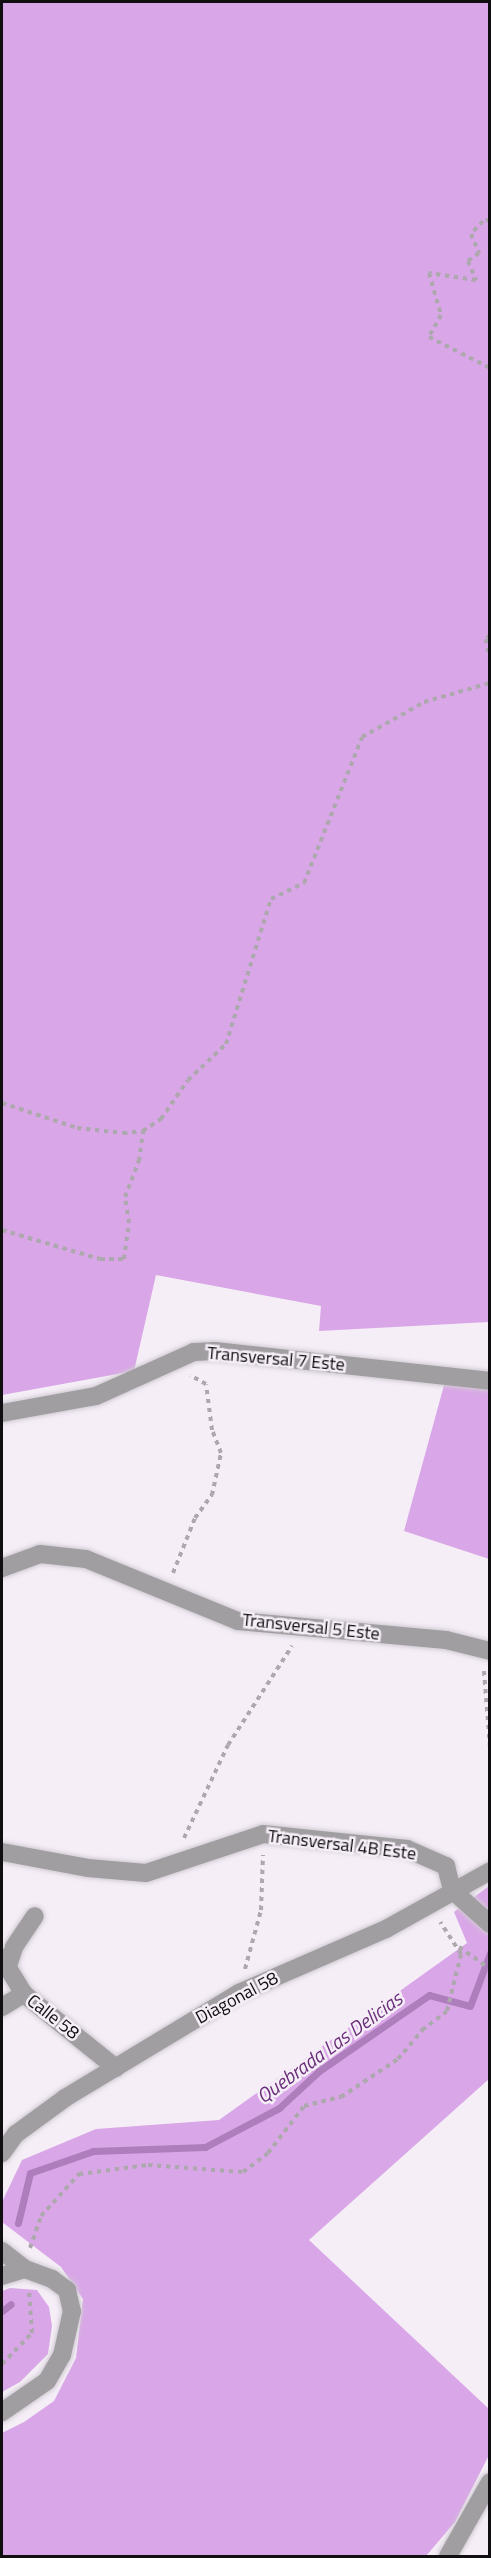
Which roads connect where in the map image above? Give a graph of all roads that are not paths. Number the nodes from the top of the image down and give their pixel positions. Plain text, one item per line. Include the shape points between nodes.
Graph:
1 (489, 1381) edge
2 (2, 1413) edge
3 (2, 1568) edge
4 (486, 1650) edge
5 (2, 1852) edge
6 (489, 1870) edge
7 (452, 1890) junction
8 (35, 1916) dead end
9 (489, 1924) edge
10 (5, 1962) edge
11 (24, 1994) junction
12 (2, 2007) edge
13 (116, 2068) junction
14 (2, 2153) edge
15 (2, 2251) edge
16 (25, 2270) junction
17 (2, 2276) edge
18 (2, 2412) edge
19 (489, 2482) edge
20 (448, 2556) edge

1 - 2 street, Transversal 7 Este via 215,1351 194,1352 96,1396
3 - 4 street, Transversal 5 Este via 40,1554 86,1558 238,1621 446,1640
5 - 7 street, Transversal 4B Este via 88,1869 146,1873 263,1834 407,1849 446,1866
6 - 7 street, Diagonal 58
7 - 9 street
7 - 13 street, Diagonal 58 via 386,1929 239,1993
8 - 10 street
10 - 11 street, Calle 58
11 - 12 street
11 - 13 street, Calle 58
13 - 14 street, Diagonal 58 via 65,2098 16,2134
15 - 16 street
16 - 17 street
16 - 18 street via 67,2289 72,2311 62,2355 47,2381
19 - 20 street

